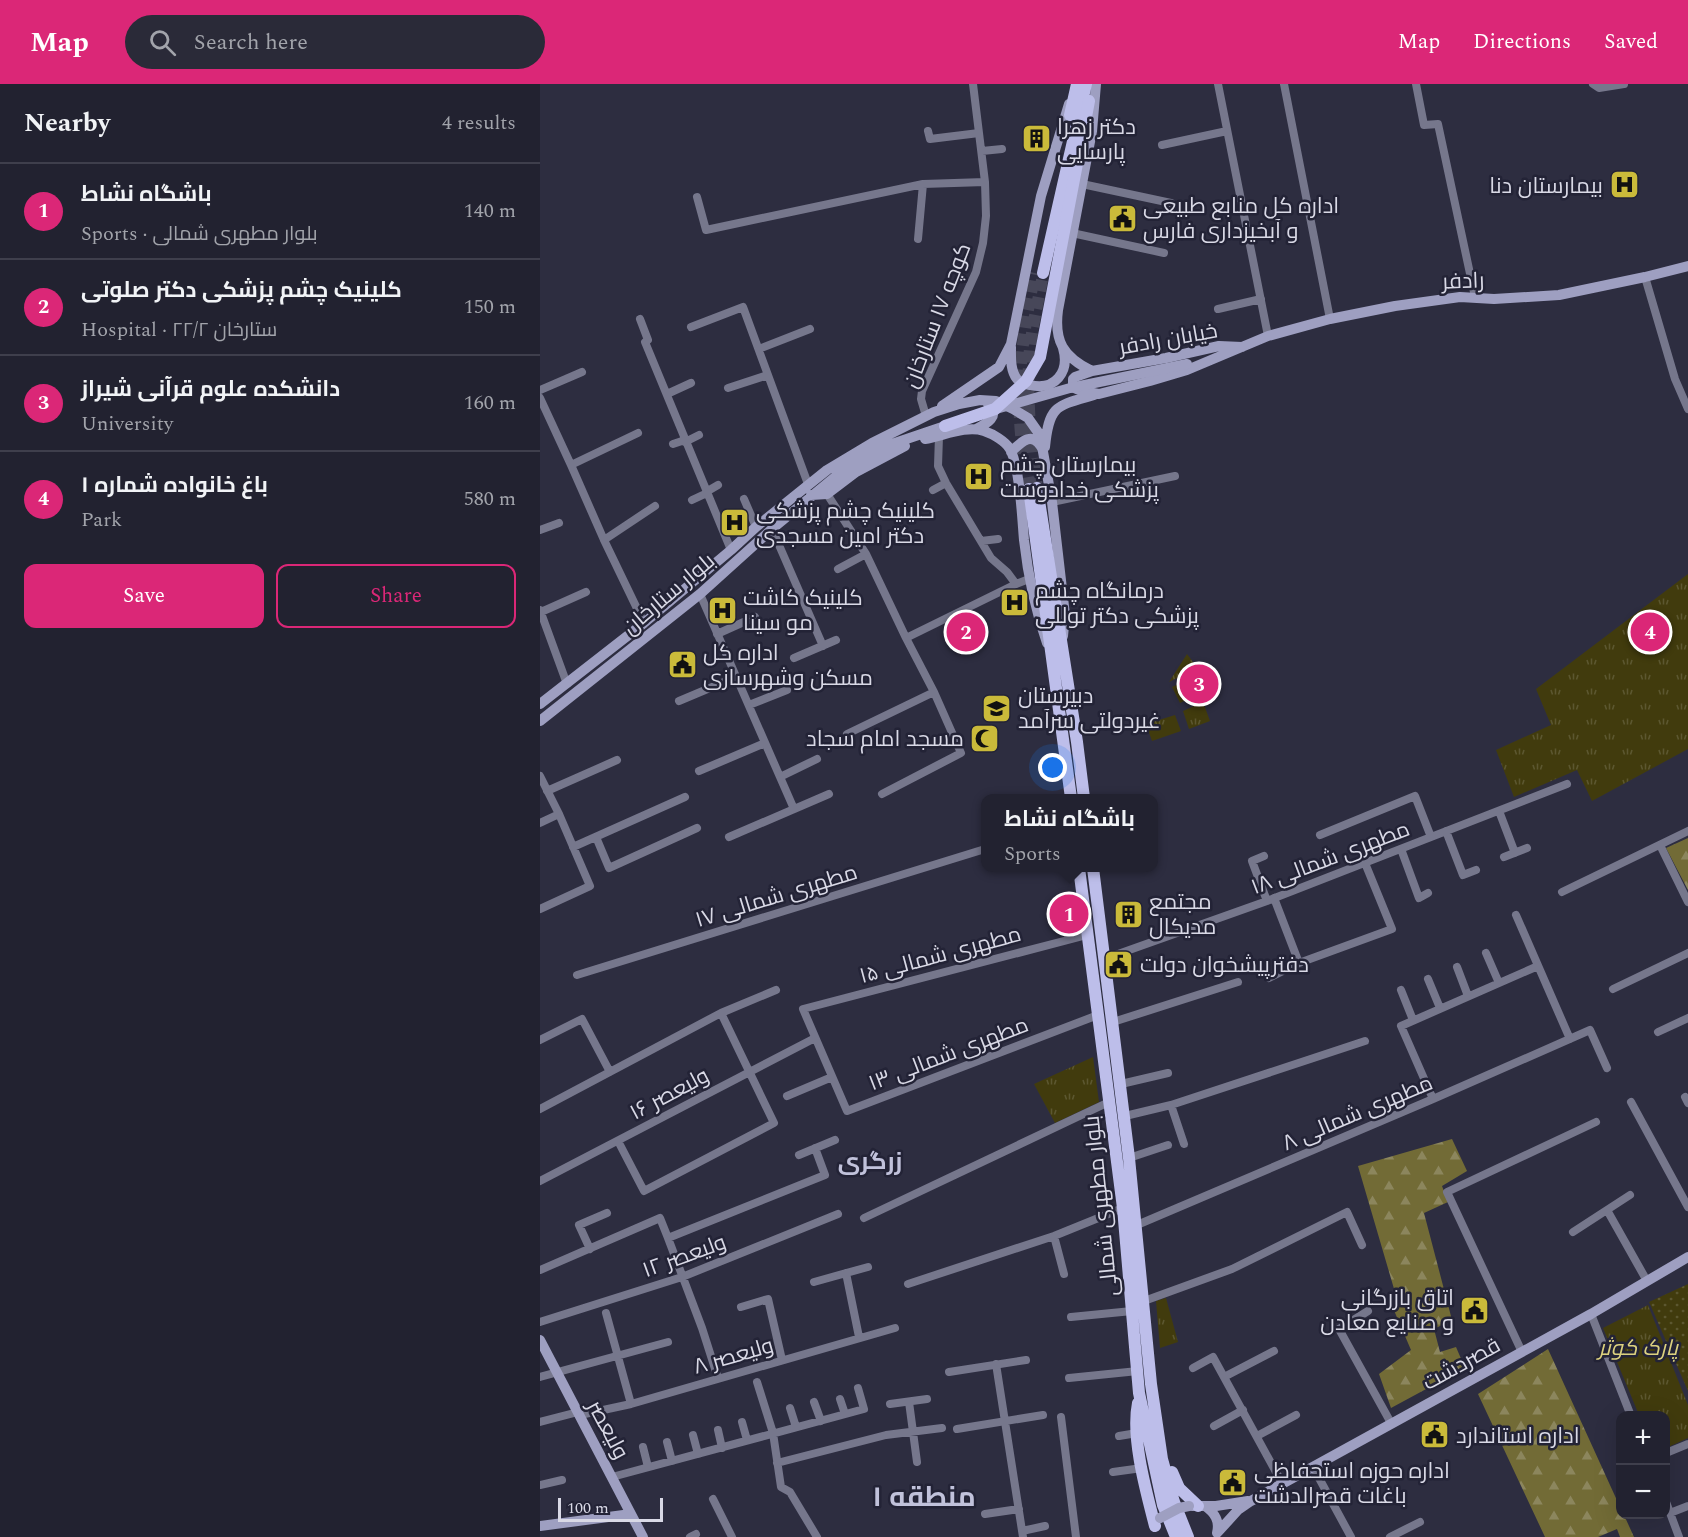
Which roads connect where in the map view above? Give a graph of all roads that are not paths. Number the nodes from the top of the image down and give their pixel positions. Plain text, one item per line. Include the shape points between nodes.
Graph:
1 (973, 84) edge
2 (1076, 84) edge
3 (1086, 84) edge
4 (1091, 84) edge
5 (1096, 84) edge
6 (1218, 84) edge
7 (1284, 84) edge
8 (1416, 84) edge
9 (1593, 84) edge
10 (1624, 84) edge
11 (928, 131) dead end
12 (1227, 131) junction
13 (979, 133) junction
14 (1162, 145) dead end
15 (1002, 149) dead end
16 (982, 151) junction
17 (984, 182) junction
18 (923, 184) junction
19 (1082, 184) junction
20 (697, 197) dead end
21 (1171, 203) dead end
22 (1072, 232) junction
23 (918, 239) dead end
24 (1164, 253) dead end
25 (1688, 266) edge
26 (1645, 277) junction
27 (1475, 297) junction
28 (1260, 299) junction
29 (1218, 309) dead end
30 (1330, 319) junction
31 (640, 320) dead end
32 (691, 327) dead end
33 (810, 330) dead end
34 (1268, 336) junction
35 (1058, 338) junction
36 (1011, 344) junction
37 (1242, 347) junction
38 (759, 349) junction
39 (1092, 371) junction
40 (582, 372) dead end
41 (768, 375) junction
42 (691, 383) dead end
43 (1039, 387) junction
44 (728, 388) dead end
45 (540, 390) edge
46 (666, 394) junction
47 (1099, 394) junction
48 (540, 398) edge
49 (976, 402) junction
50 (995, 409) junction
51 (1688, 409) edge
52 (930, 414) junction
53 (976, 429) junction
54 (942, 431) junction
55 (638, 433) dead end
56 (699, 435) dead end
57 (685, 441) junction
58 (673, 444) dead end
59 (1011, 452) junction
60 (1044, 453) junction
61 (571, 465) junction
62 (1175, 476) dead end
63 (946, 483) junction
64 (718, 485) dead end
65 (1033, 488) tunnel mouth
66 (809, 490) junction
67 (933, 490) dead end
68 (706, 492) junction
69 (827, 494) junction
70 (692, 500) dead end
71 (744, 500) dead end
72 (1052, 502) junction
73 (655, 506) dead end
74 (559, 523) dead end
75 (756, 527) junction
76 (772, 529) junction
77 (540, 530) edge
78 (998, 539) dead end
79 (604, 540) junction
80 (981, 541) junction
81 (731, 550) junction
82 (866, 554) junction
83 (838, 569) dead end
84 (1029, 579) junction
85 (1016, 584) junction
86 (586, 592) dead end
87 (700, 594) junction
88 (540, 611) edge
89 (755, 617) dead end
90 (644, 623) junction
91 (717, 634) junction
92 (906, 638) junction
93 (836, 640) dead end
94 (823, 646) junction
95 (1056, 652) junction
96 (794, 658) dead end
97 (736, 677) junction
98 (567, 684) junction
99 (788, 690) dead end
100 (934, 692) junction
101 (680, 701) dead end
102 (540, 704) edge
103 (749, 705) junction
104 (540, 721) edge
105 (847, 734) dead end
106 (765, 743) junction
107 (817, 759) dead end
108 (617, 760) dead end
109 (699, 771) dead end
110 (540, 776) edge
111 (780, 777) junction
112 (1567, 784) dead end
113 (547, 791) junction
114 (882, 794) dead end
115 (1071, 794) edge
116 (1084, 794) edge
117 (829, 795) dead end
118 (685, 797) dead end
119 (794, 809) junction
120 (1499, 811) junction
121 (559, 814) junction
122 (540, 823) edge
123 (697, 828) dead end
124 (1446, 831) junction
125 (1688, 831) edge
126 (1320, 835) dead end
127 (596, 837) junction
128 (729, 837) dead end
129 (1431, 837) junction
130 (1660, 845) junction
131 (573, 847) junction
132 (1401, 849) junction
133 (1527, 849) dead end
134 (981, 850) edge
135 (1515, 853) junction
136 (1264, 856) dead end
137 (1504, 857) dead end
138 (1365, 863) junction
139 (1476, 870) dead end
140 (1080, 872) edge
141 (1094, 872) edge
142 (1562, 892) dead end
143 (1428, 893) dead end
144 (1271, 899) junction
145 (1688, 902) edge
146 (540, 909) edge
147 (1516, 915) dead end
148 (1087, 935) junction
149 (1486, 953) dead end
150 (1688, 953) edge
151 (1104, 959) junction
152 (1299, 963) junction
153 (1538, 966) junction
154 (1457, 967) dead end
155 (577, 975) dead end
156 (1269, 978) dead end
157 (1428, 979) dead end
158 (1238, 982) dead end
159 (1499, 983) junction
160 (1613, 989) dead end
161 (776, 990) dead end
162 (1401, 990) dead end
163 (1468, 996) junction
164 (1440, 1008) junction
165 (721, 1013) junction
166 (1098, 1016) junction
167 (1688, 1018) edge
168 (1413, 1020) junction
169 (1113, 1022) junction
170 (1658, 1032) dead end
171 (815, 1038) junction
172 (1570, 1039) junction
173 (540, 1040) edge
174 (1365, 1041) dead end
175 (1608, 1068) dead end
176 (610, 1071) junction
177 (749, 1072) junction
178 (1168, 1073) dead end
179 (832, 1077) junction
180 (1121, 1084) junction
181 (787, 1096) dead end
182 (1433, 1099) junction
183 (1110, 1102) junction
184 (1631, 1102) dead end
185 (1171, 1105) junction
186 (540, 1109) edge
187 (1125, 1116) junction
188 (1596, 1122) dead end
189 (835, 1140) dead end
190 (618, 1141) junction
191 (1184, 1144) dead end
192 (1168, 1145) dead end
193 (815, 1148) junction
194 (799, 1155) dead end
195 (1129, 1158) junction
196 (540, 1181) edge
197 (1630, 1195) dead end
198 (1688, 1207) edge
199 (1123, 1208) junction
200 (1607, 1210) junction
201 (607, 1213) dead end
202 (838, 1214) dead end
203 (864, 1218) dead end
204 (1137, 1225) junction
205 (1573, 1232) dead end
206 (1054, 1236) junction
207 (668, 1238) junction
208 (1362, 1245) dead end
209 (590, 1249) junction
210 (1688, 1257) edge
211 (868, 1267) dead end
212 (540, 1270) edge
213 (846, 1273) junction
214 (1064, 1274) dead end
215 (682, 1277) junction
216 (1647, 1281) junction
217 (814, 1282) dead end
218 (909, 1284) dead end
219 (1144, 1301) junction
220 (741, 1307) dead end
221 (1132, 1311) junction
222 (1368, 1311) dead end
223 (606, 1313) dead end
224 (1591, 1314) junction
225 (1071, 1317) dead end
226 (540, 1322) edge
227 (895, 1328) dead end
228 (859, 1337) junction
229 (540, 1340) edge
230 (668, 1342) dead end
231 (1274, 1350) dead end
232 (1522, 1352) junction
233 (617, 1357) junction
234 (782, 1360) junction
235 (1026, 1360) dead end
236 (996, 1364) junction
237 (1193, 1368) dead end
238 (1138, 1371) junction
239 (557, 1372) junction
240 (949, 1372) dead end
241 (540, 1377) edge
242 (1224, 1377) junction
243 (718, 1378) junction
244 (1069, 1378) dead end
245 (757, 1382) dead end
246 (1150, 1384) junction
247 (858, 1388) dead end
248 (1139, 1393) junction
249 (840, 1399) dead end
250 (927, 1399) dead end
251 (814, 1402) dead end
252 (909, 1402) junction
253 (631, 1404) junction
254 (890, 1404) dead end
255 (790, 1408) dead end
256 (1243, 1410) junction
257 (1629, 1411) edge
258 (579, 1414) junction
259 (845, 1414) junction
260 (1043, 1415) dead end
261 (1296, 1415) dead end
262 (1061, 1417) dead end
263 (821, 1421) junction
264 (1005, 1421) junction
265 (540, 1422) edge
266 (742, 1422) dead end
267 (1391, 1424) junction
268 (1214, 1426) dead end
269 (796, 1427) junction
270 (942, 1428) dead end
271 (957, 1429) dead end
272 (718, 1430) dead end
273 (913, 1432) junction
274 (773, 1433) junction
275 (1137, 1433) junction
276 (693, 1435) dead end
277 (1119, 1436) dead end
278 (1257, 1436) junction
279 (747, 1440) junction
280 (667, 1442) dead end
281 (1688, 1444) edge
282 (643, 1447) dead end
283 (723, 1448) junction
284 (1670, 1451) edge
285 (698, 1454) junction
286 (672, 1461) junction
287 (917, 1462) dead end
288 (777, 1463) junction
289 (648, 1467) junction
290 (1313, 1467) junction
291 (1142, 1468) junction
292 (1113, 1472) dead end
293 (612, 1477) junction
294 (562, 1480) dead end
295 (1282, 1483) junction
296 (540, 1485) edge
297 (713, 1498) dead end
298 (1251, 1500) junction
299 (1197, 1506) junction
300 (1688, 1506) edge
301 (1019, 1509) junction
302 (1670, 1513) joint
303 (631, 1514) junction
304 (985, 1514) dead end
305 (1420, 1522) dead end
306 (540, 1526) edge
307 (1045, 1526) dead end
308 (1156, 1527) edge
309 (1023, 1534) edge
310 (1217, 1535) edge
311 (643, 1537) edge
312 (732, 1537) edge
313 (817, 1537) edge
314 (1076, 1537) edge
315 (1176, 1537) edge
316 (1188, 1537) edge
317 (1351, 1537) edge
318 (1390, 1537) edge
319 (1679, 1537) edge

1 - 13 street, کوچه ۱۷ ستارخان
2 - 3 main road via 1039,273
2 - 36 main road via 1041,196
4 - 50 main road, bridge via 1043,350 1026,381
5 - 19 main road
6 - 12 street
7 - 30 street
8 - 27 street via 1424,125 1438,124
9 - 10 street via 1599,88
11 - 13 street via 930,139
12 - 14 street
12 - 28 street
13 - 16 street, کوچه ۱۷ ستارخان
15 - 16 street
16 - 17 street, کوچه ۱۷ ستارخان
17 - 18 street
17 - 52 street, کوچه ۱۷ ستارخان via 985,225 976,272 922,391 921,399
18 - 20 street via 706,230
18 - 23 street
19 - 21 street
19 - 22 main road
22 - 24 street
22 - 35 main road via 1058,309
25 - 26 main road, رادفر
26 - 27 main road, رادفر via 1559,295
26 - 51 street via 1675,379
27 - 30 main road, رادفر via 1395,306
28 - 29 street
28 - 34 street
30 - 34 main road, رادفر
31 - 46 street
32 - 38 street via 743,307
33 - 38 street
34 - 37 main road, رادفر
35 - 39 main road via 1079,365
35 - 43 main road via 1064,352 1063,368 1051,384
36 - 43 main road via 1011,363 1018,379
36 - 52 main road via 999,367
37 - 39 main road, خیابان رادفر via 1219,346
37 - 47 main road, خیابان رادفر via 1187,370
37 - 50 main road, bridge via 1187,364 1070,388
38 - 41 street
39 - 47 main road, خیابان رادفر via 1073,379 1073,386 1081,392
40 - 45 street
41 - 44 street
41 - 66 street
42 - 46 street
43 - 47 main road
46 - 57 street
47 - 60 main road via 1066,403 1054,411
48 - 61 street
49 - 52 main road
49 - 53 main road via 990,405 993,416
49 - 60 main road via 996,401 1028,418 1040,435
50 - 54 main road, bridge
52 - 66 main road, بلوار ستارخان via 845,458
53 - 54 main road
53 - 59 main road via 998,438
54 - 63 street via 938,466
54 - 66 main road, بلوار ستارخان via 886,446
54 - 69 main road via 892,452
55 - 61 street
56 - 57 street
57 - 58 street
57 - 68 street
59 - 60 main road via 1031,439 1037,441
59 - 84 main road
60 - 72 main road
61 - 79 street
62 - 72 street
63 - 67 street
63 - 80 street
64 - 68 street
65 - 95 main road
66 - 69 main road
66 - 75 main road, بلوار ستارخان
66 - 76 main road, بلوار ستارخان
68 - 70 street
68 - 81 street
69 - 82 street
71 - 75 street
72 - 95 main road via 1065,615
73 - 79 street
74 - 77 street
75 - 81 main road, بلوار ستارخان
76 - 87 main road, بلوار ستارخان
76 - 94 street
78 - 80 street
79 - 90 street
80 - 85 street
81 - 90 main road, بلوار ستارخان
82 - 83 street
82 - 92 street
84 - 85 street
84 - 95 main road via 1034,605
85 - 92 street
86 - 88 street
87 - 91 street
87 - 104 main road, بلوار ستارخان
88 - 98 street
89 - 91 street
90 - 98 main road, بلوار ستارخان
91 - 97 street
92 - 100 street
93 - 94 street
94 - 96 street
95 - 115 main road
95 - 116 main road via 1077,742
97 - 101 street
97 - 103 street
98 - 102 main road, بلوار ستارخان
99 - 103 street
100 - 105 street
100 - 114 street via 961,753
103 - 106 street
106 - 109 street
106 - 111 street
107 - 111 street
108 - 113 street
110 - 113 street
111 - 119 street
112 - 120 street, ۱۸ مطهری شمالی
113 - 121 street
117 - 119 street
118 - 127 street
119 - 128 street
120 - 124 street, ۱۸ مطهری شمالی
120 - 135 street
121 - 122 street
121 - 131 street
123 - 127 street via 609,868
124 - 129 street, ۱۸ مطهری شمالی
124 - 139 street via 1463,875
125 - 130 street
126 - 129 street via 1415,796
127 - 131 street
129 - 132 street, ۱۸ مطهری شمالی
130 - 142 street
130 - 145 street
131 - 146 street via 590,886
132 - 138 street, ۱۸ مطهری شمالی
132 - 143 street via 1419,898
133 - 135 street
134 - 155 street, ۱۷ مطهری شمالی
135 - 137 street
136 - 144 street via 1252,861
138 - 144 street, ۱۸ مطهری شمالی
138 - 152 street via 1392,929
140 - 148 main road, بلوار مطهرى شمالى
141 - 151 main road, بلوار مطهرى شمالى
144 - 151 street, ۱۸ مطهری شمالی
144 - 152 street
147 - 153 street
148 - 166 main road, بلوار مطهرى شمالى
148 - 171 street, ۱۵ مطهری شمالی via 803,1009
149 - 159 street
150 - 160 street
151 - 169 main road, بلوار مطهرى شمالى
152 - 156 street
153 - 159 street
153 - 172 street
154 - 163 street
157 - 164 street
158 - 169 street
159 - 163 street
161 - 165 street
162 - 168 street
163 - 164 street
164 - 168 street
165 - 176 street
165 - 177 street
166 - 179 street, ۱۳ مطهری شمالی via 847,1111
166 - 183 main road, بلوار مطهرى شمالى
167 - 170 street
168 - 182 street via 1401,1026
169 - 180 main road, بلوار مطهرى شمالى
171 - 177 street, ۱۶ ولیعصر
171 - 179 street
172 - 175 street, ۸ مطهری شمالی via 1590,1030
172 - 182 street, ۸ مطهری شمالی
173 - 176 street via 582,1019
174 - 185 street
176 - 186 street
177 - 190 street, ۱۶ ولیعصر
177 - 190 street via 774,1123 644,1191
178 - 180 street
179 - 181 street
180 - 187 main road, بلوار مطهرى شمالى
182 - 204 street, ۸ مطهری شمالی
183 - 199 main road, بلوار مطهرى شمالى
183 - 203 street
184 - 198 street
185 - 187 street
185 - 191 street
187 - 195 main road, بلوار مطهرى شمالى
188 - 232 street via 1447,1192
189 - 193 street
190 - 196 street, ۱۶ ولیعصر
192 - 195 street
193 - 194 street
193 - 207 street via 825,1175
195 - 204 main road, بلوار مطهرى شمالى
197 - 200 street
199 - 206 street
199 - 221 main road, بلوار مطهرى شمالى
200 - 205 street
200 - 216 street
201 - 209 street via 579,1225
202 - 215 street, ۱۲ ولیعصر
204 - 219 main road, بلوار مطهرى شمالى
206 - 214 street
206 - 218 street
207 - 209 street via 660,1218
207 - 215 street
208 - 219 street via 1347,1212 1232,1269
209 - 212 street
210 - 216 main road, قصردشت
211 - 213 street
213 - 217 street
213 - 228 street
215 - 226 street, ۱۲ ولیعصر
215 - 243 street
216 - 224 main road, قصردشت
219 - 246 main road, بلوار مطهرى شمالى
220 - 234 street via 768,1299
221 - 225 street
221 - 238 main road, بلوار مطهرى شمالى
222 - 267 street via 1339,1329
223 - 233 street
224 - 232 main road, قصردشت
224 - 257 street
227 - 228 street, ۸ ولیعصر
228 - 234 street, ۸ ولیعصر
229 - 239 main road, ولیعصر
230 - 233 street
231 - 242 street
232 - 267 main road, قصردشت
233 - 239 street
233 - 253 street
234 - 243 street, ۸ ولیعصر
235 - 236 street
236 - 240 street
236 - 264 street
237 - 242 street via 1213,1357
238 - 244 street
238 - 248 main road, بلوار مطهرى شمالى
239 - 241 street
239 - 258 main road, ولیعصر
242 - 256 street
243 - 253 street, ۸ ولیعصر
245 - 274 street
246 - 299 main road via 1162,1406 1172,1473 1179,1488
246 - 316 main road, بلوار مطهرى شمالى via 1161,1459
247 - 259 street via 864,1409
248 - 275 main road
248 - 315 main road, بلوار مطهرى شمالى via 1163,1505
249 - 259 street
250 - 252 street
251 - 263 street
252 - 254 street
252 - 273 street
253 - 258 street, ۸ ولیعصر
255 - 269 street
256 - 268 street
256 - 278 street
258 - 265 street, ۸ ولیعصر
258 - 293 main road, ولیعصر
259 - 263 street
260 - 264 street
261 - 278 street
262 - 314 street
263 - 269 street
264 - 271 street
264 - 301 street
266 - 279 street
267 - 290 main road, قصردشت
269 - 274 street
270 - 273 street
272 - 283 street
273 - 287 street
273 - 288 street via 886,1435
274 - 279 street
274 - 288 street
275 - 277 street
275 - 291 main road
276 - 285 street
278 - 295 street
279 - 283 street
280 - 286 street
281 - 284 street
282 - 289 street
283 - 285 street
285 - 286 street
286 - 289 street
288 - 313 street via 781,1487 790,1492
289 - 293 street
290 - 295 main road, قصردشت
290 - 317 street
291 - 292 street
291 - 308 main road
293 - 303 main road, ولیعصر
294 - 296 street
295 - 298 main road, قصردشت
297 - 312 street
298 - 299 main road
298 - 310 main road
299 - 308 main road, bridge via 1179,1508
299 - 310 main road via 1214,1514
300 - 302 street
301 - 304 street
301 - 309 street
302 - 319 street
303 - 306 main road
303 - 311 main road, ولیعصر
305 - 318 street
307 - 309 street

